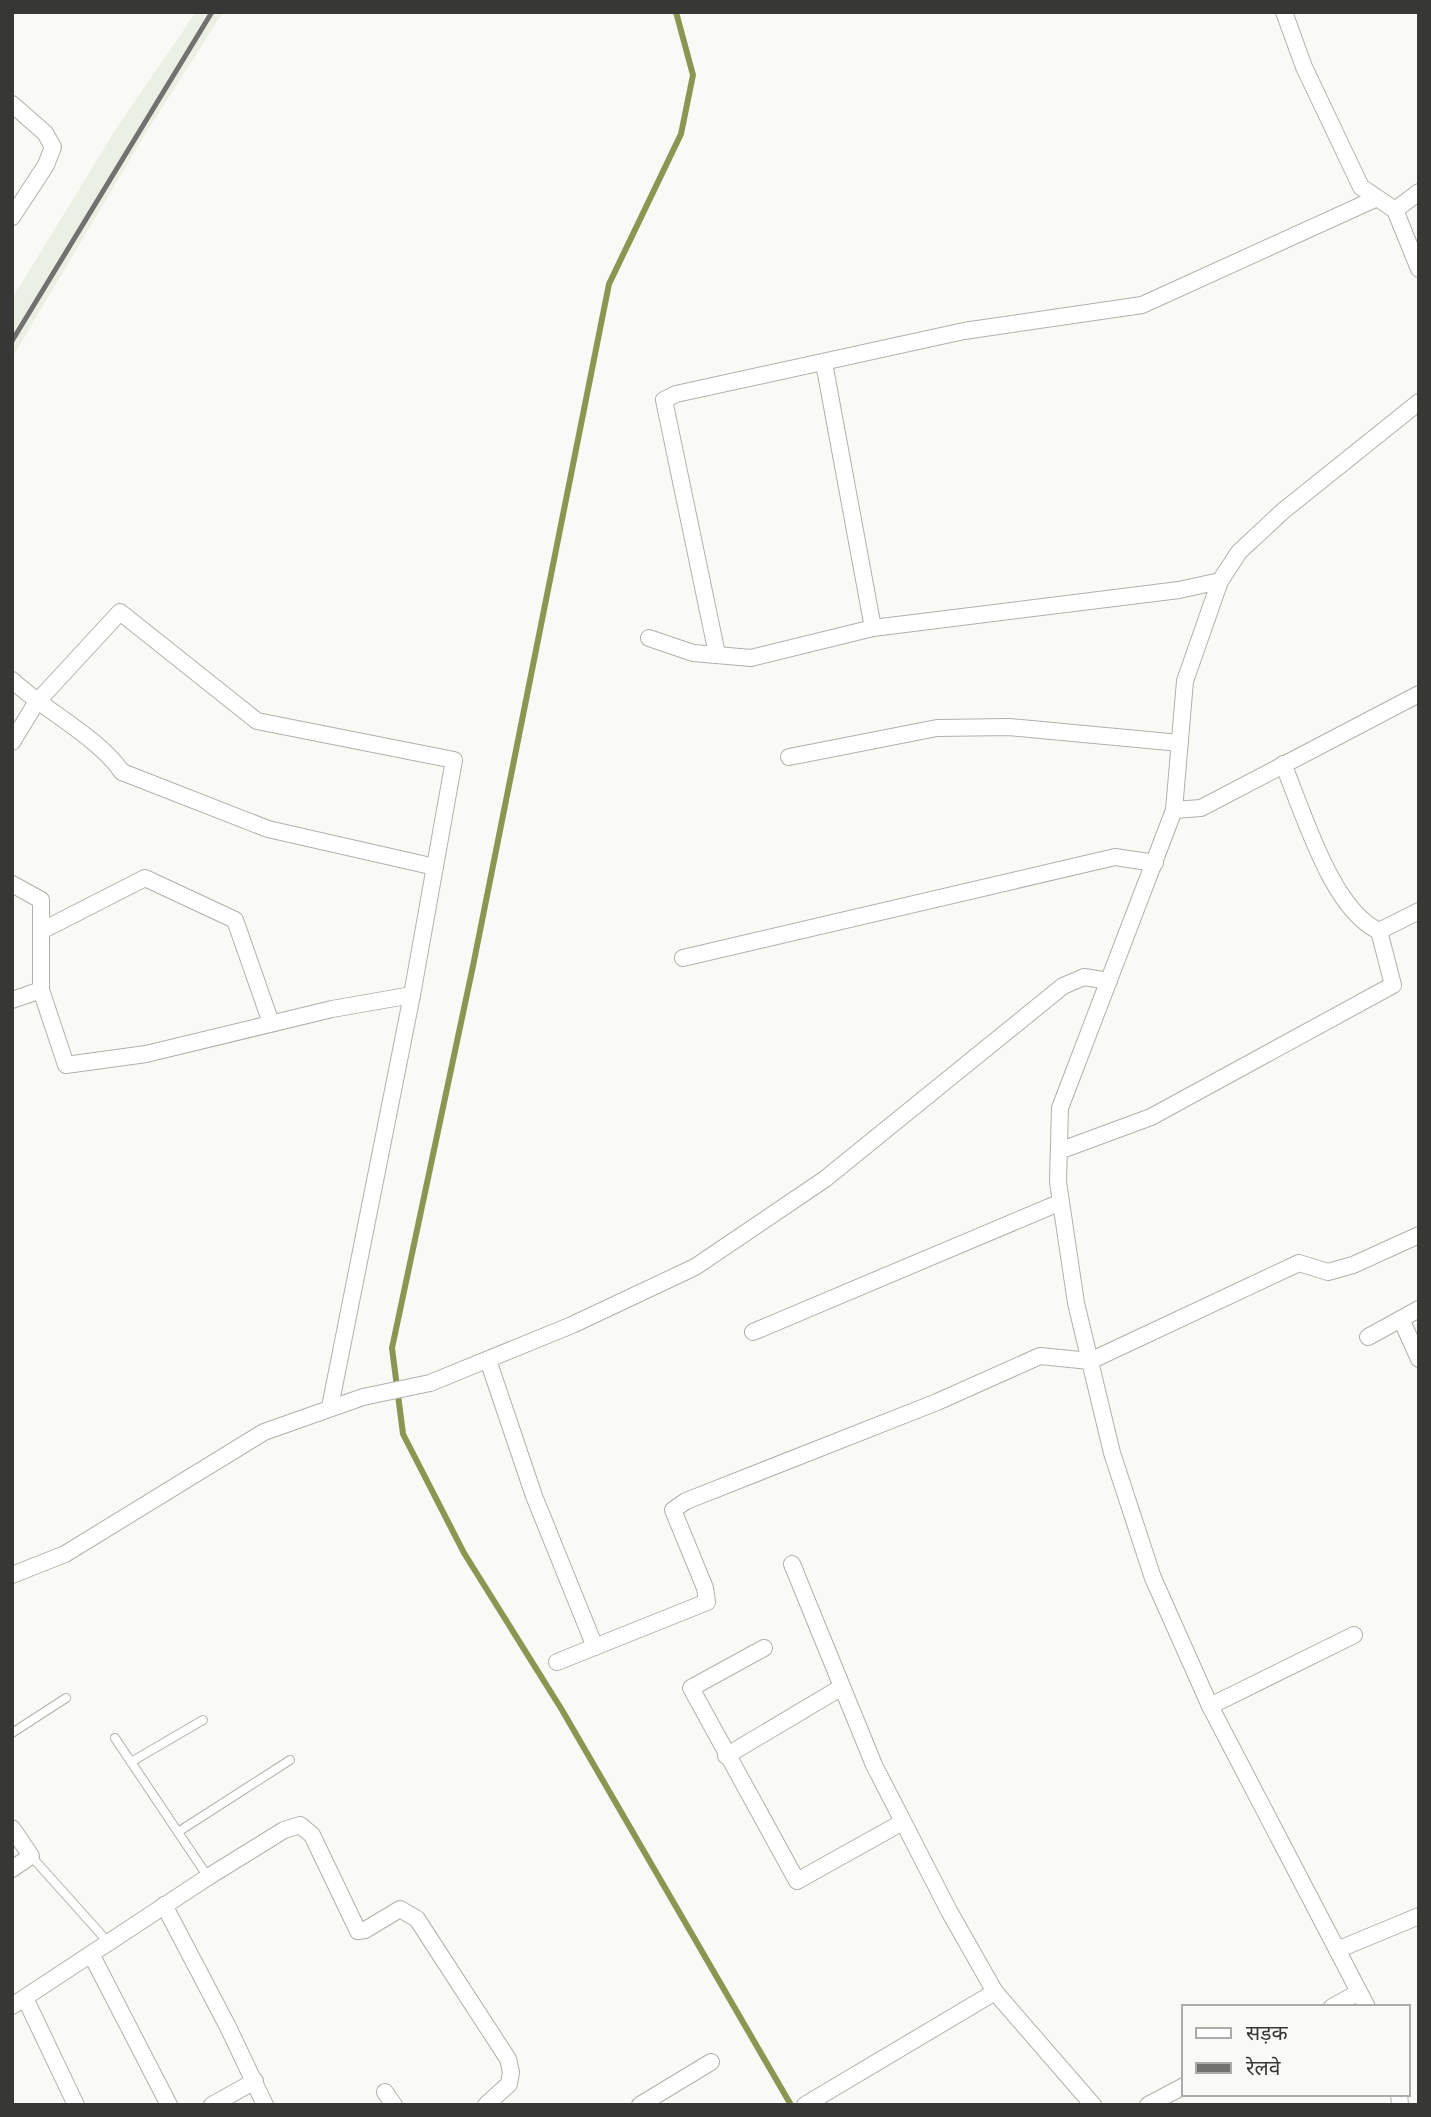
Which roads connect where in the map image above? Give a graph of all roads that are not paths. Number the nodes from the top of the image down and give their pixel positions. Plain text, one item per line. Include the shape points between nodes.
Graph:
1 (1284, 12) edge
2 (12, 104) edge
3 (1419, 192) edge
4 (1375, 199) junction
5 (1395, 210) junction
6 (12, 217) edge
7 (1419, 269) edge
8 (824, 363) junction
9 (1419, 402) edge
10 (1220, 581) junction
11 (873, 628) junction
12 (649, 638) dead end
13 (717, 653) junction
14 (12, 680) edge
15 (1419, 694) edge
16 (36, 703) junction
17 (12, 742) edge
18 (1180, 743) junction
19 (789, 757) dead end
20 (1283, 764) junction
21 (1174, 810) junction
22 (1155, 863) junction
23 (435, 867) junction
24 (12, 884) edge
25 (1419, 911) edge
26 (41, 931) junction
27 (1379, 931) junction
28 (683, 958) dead end
29 (1109, 981) junction
30 (41, 990) junction
31 (412, 995) junction
32 (12, 1000) edge
33 (271, 1023) junction
34 (1059, 1151) junction
35 (1061, 1202) junction
36 (1419, 1235) edge
37 (1419, 1309) edge
38 (1401, 1319) junction
39 (753, 1332) dead end
40 (1367, 1337) dead end
41 (1419, 1359) edge
42 (488, 1360) junction
43 (1090, 1361) junction
44 (330, 1407) junction
45 (792, 1564) dead end
46 (12, 1576) edge
47 (1354, 1635) dead end
48 (595, 1647) junction
49 (764, 1647) dead end
50 (558, 1662) dead end
51 (842, 1687) junction
52 (66, 1698) dead end
53 (1210, 1706) junction
54 (203, 1720) dead end
55 (12, 1733) edge
56 (115, 1738) dead end
57 (726, 1756) junction
58 (290, 1760) dead end
59 (131, 1762) junction
60 (901, 1823) junction
61 (12, 1828) edge
62 (178, 1832) junction
63 (31, 1856) junction
64 (12, 1869) edge
65 (208, 1877) junction
66 (164, 1905) junction
67 (1419, 1916) edge
68 (108, 1942) junction
69 (1337, 1950) junction
70 (91, 1954) junction
71 (995, 1992) junction
72 (1363, 1999) edge
73 (18, 2002) edge
74 (1340, 2005) edge
75 (711, 2062) dead end
76 (255, 2081) junction
77 (1182, 2086) edge
78 (76, 2105) edge
79 (169, 2105) edge
80 (212, 2105) edge
81 (265, 2105) edge
82 (486, 2105) edge
83 (640, 2105) edge
84 (805, 2105) edge
85 (1093, 2105) edge
86 (1148, 2105) edge

1 - 4 street via 1304,67 1355,175
2 - 6 street via 53,147
3 - 5 street
4 - 5 street
4 - 8 street via 1142,305 964,331
5 - 7 street
8 - 11 street
8 - 13 street via 664,400
9 - 10 street via 1283,511 1239,552
10 - 11 street
10 - 18 street via 1185,681
11 - 13 street via 751,658
12 - 13 street via 692,653
14 - 16 street
15 - 20 street
16 - 17 street
16 - 23 street via 111,757 122,772 268,829
16 - 23 street via 120,612 257,722 454,760
18 - 19 street via 1009,727 937,728
18 - 21 street
20 - 21 street via 1201,808
20 - 27 street via 1340,897 1364,924
21 - 22 street
22 - 28 street via 1115,857
22 - 29 street
23 - 31 street
24 - 26 street via 41,900
25 - 27 street
26 - 30 street
26 - 33 street via 145,878 235,920
27 - 34 street via 1393,985 1152,1117
29 - 34 street via 1060,1108
29 - 42 street via 1084,977 1063,986 825,1179 695,1266
30 - 32 street
30 - 33 street via 66,1065 146,1054
31 - 33 street
31 - 44 street
34 - 35 street
35 - 39 street
35 - 43 street
36 - 43 street via 1328,1272 1299,1263
37 - 38 street
38 - 40 street
38 - 41 street
42 - 44 street via 430,1383
42 - 48 street via 534,1496
43 - 48 street via 1041,1356 685,1501 673,1510 707,1602
43 - 53 street via 1112,1453 1153,1578
44 - 46 street via 264,1432 65,1554
45 - 51 street
47 - 53 street
48 - 50 street
49 - 57 street via 691,1688
51 - 57 street
51 - 60 street
52 - 55 lane
53 - 69 street
54 - 59 lane
56 - 59 lane
57 - 60 street via 797,1881
58 - 62 lane
59 - 62 lane
60 - 71 street
61 - 63 street
62 - 65 lane
63 - 64 street
63 - 68 lane
65 - 66 street
65 - 82 street via 284,1830 300,1825 314,1839 358,1931 400,1909 412,1914 508,2059 509,2084
66 - 68 street
66 - 76 street
67 - 69 street
68 - 70 street
69 - 72 street
70 - 73 street
70 - 79 street
71 - 84 street
71 - 85 street
72 - 74 street
73 - 78 street
75 - 83 street
76 - 80 street
76 - 81 street
77 - 86 street

